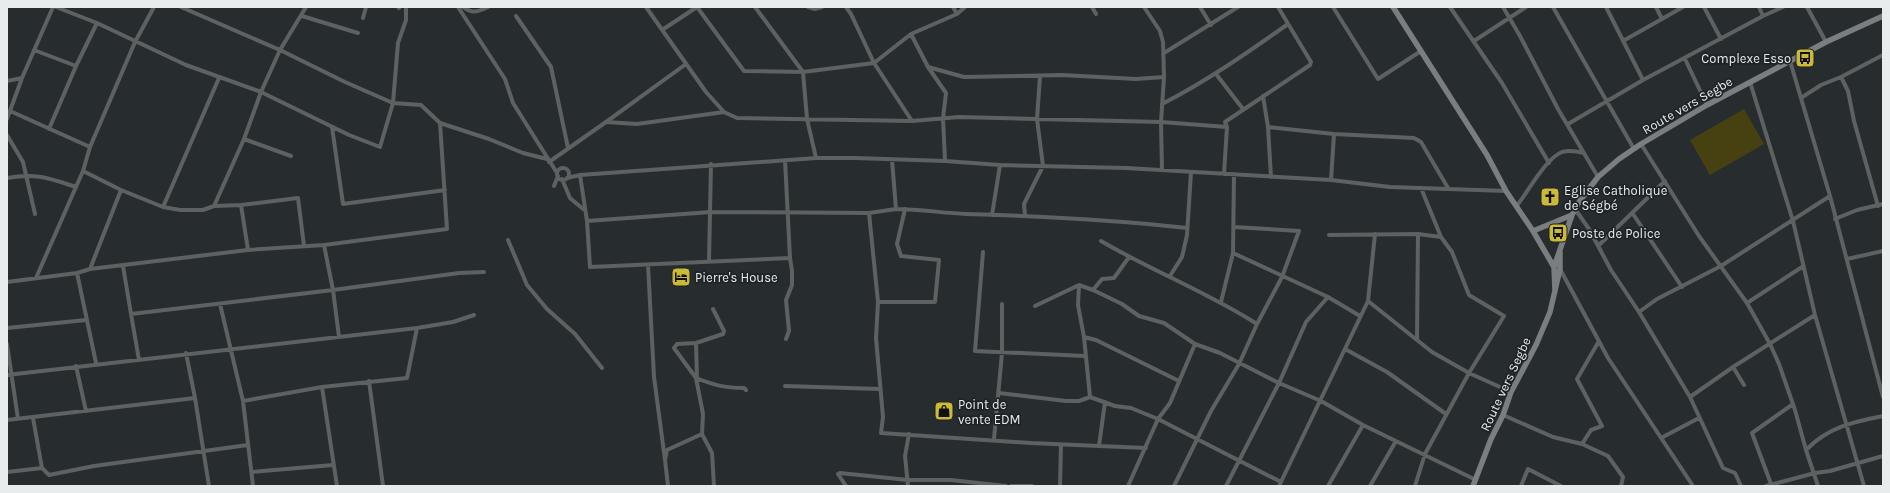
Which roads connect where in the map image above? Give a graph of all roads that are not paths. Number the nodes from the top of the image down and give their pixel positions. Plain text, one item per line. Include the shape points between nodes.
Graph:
1 (54, 7) edge
2 (154, 7) edge
3 (181, 7) edge
4 (306, 7) edge
5 (366, 7) edge
6 (406, 7) edge
7 (458, 7) edge
8 (463, 7) edge
9 (488, 7) edge
10 (646, 7) edge
11 (697, 7) edge
12 (755, 7) edge
13 (808, 7) edge
14 (822, 7) edge
15 (846, 7) edge
16 (953, 7) edge
17 (965, 7) edge
18 (1092, 7) edge
19 (1144, 7) edge
20 (1200, 7) edge
21 (1238, 7) edge
22 (1278, 7) edge
23 (1333, 7) edge
24 (1393, 7) edge
25 (1450, 7) edge
26 (1503, 7) edge
27 (1526, 7) edge
28 (1553, 7) edge
29 (1606, 7) edge
30 (1656, 7) edge
31 (1683, 7) edge
32 (1704, 7) edge
33 (1759, 7) edge
34 (1783, 7) edge
35 (1807, 7) edge
36 (957, 14) junction
37 (1096, 14) dead end
38 (302, 16) junction
39 (516, 16) dead end
40 (1763, 16) junction
41 (1883, 16) edge
42 (1509, 17) junction
43 (363, 18) dead end
44 (1662, 19) junction
45 (96, 23) junction
46 (1288, 24) junction
47 (1211, 25) junction
48 (662, 30) junction
49 (358, 32) dead end
50 (911, 34) junction
51 (1721, 39) junction
52 (1474, 41) junction
53 (1623, 41) junction
54 (135, 42) junction
55 (1826, 42) junction
56 (34, 50) junction
57 (280, 50) junction
58 (1421, 51) junction
59 (1164, 54) junction
60 (1883, 55) edge
61 (1685, 59) junction
62 (1790, 61) junction
63 (874, 63) junction
64 (686, 64) junction
65 (76, 66) junction
66 (928, 67) junction
67 (803, 72) junction
68 (1216, 74) junction
69 (1040, 76) junction
70 (1164, 77) junction
71 (1841, 77) junction
72 (22, 78) junction
73 (219, 78) junction
74 (1643, 80) junction
75 (7, 81) edge
76 (1750, 82) junction
77 (261, 92) junction
78 (1263, 96) junction
79 (1802, 98) junction
80 (1606, 101) junction
81 (393, 103) junction
82 (1162, 104) junction
83 (1707, 105) junction
84 (1243, 109) junction
85 (10, 111) junction
86 (724, 112) junction
87 (943, 118) junction
88 (7, 119) edge
89 (806, 119) junction
90 (1037, 119) junction
91 (912, 121) junction
92 (606, 122) junction
93 (1161, 122) junction
94 (440, 123) junction
95 (1568, 124) junction
96 (332, 127) junction
97 (1227, 127) junction
98 (1268, 127) junction
99 (49, 130) junction
100 (1334, 134) junction
101 (7, 135) edge
102 (244, 139) junction
103 (1641, 144) junction
104 (90, 147) junction
105 (568, 148) junction
106 (1634, 149) junction
107 (1584, 152) junction
108 (291, 156) dead end
109 (816, 158) junction
110 (785, 160) junction
111 (892, 160) junction
112 (945, 161) junction
113 (549, 162) junction
114 (1549, 163) junction
115 (711, 164) junction
116 (1000, 165) junction
117 (1043, 166) junction
118 (560, 168) junction
119 (83, 170) junction
120 (1162, 170) junction
121 (568, 171) junction
122 (1191, 172) junction
123 (558, 174) junction
124 (1224, 174) junction
125 (1234, 174) junction
126 (24, 175) junction
127 (580, 175) junction
128 (1271, 177) junction
129 (1598, 177) junction
130 (7, 178) edge
131 (567, 178) junction
132 (562, 179) junction
133 (1331, 180) junction
134 (1665, 181) junction
135 (554, 186) dead end
136 (76, 187) junction
137 (1421, 188) junction
138 (1448, 188) junction
139 (121, 190) junction
140 (445, 190) junction
141 (1506, 191) junction
142 (1830, 196) junction
143 (1883, 204) edge
144 (241, 205) junction
145 (163, 206) junction
146 (214, 206) junction
147 (1878, 206) junction
148 (1516, 207) junction
149 (896, 209) junction
150 (905, 209) junction
151 (1574, 209) junction
152 (584, 210) junction
153 (711, 212) junction
154 (869, 213) junction
155 (35, 214) dead end
156 (787, 214) junction
157 (1633, 214) junction
158 (992, 215) junction
159 (1025, 215) junction
160 (1572, 215) junction
161 (1835, 218) junction
162 (586, 221) junction
163 (1793, 221) junction
164 (1234, 227) junction
165 (1188, 228) junction
166 (1533, 231) junction
167 (1375, 234) junction
168 (1418, 234) junction
169 (1328, 235) dead end
170 (1441, 237) junction
171 (508, 240) dead end
172 (1101, 241) dead end
173 (324, 245) junction
174 (1599, 245) junction
175 (304, 246) junction
176 (248, 250) junction
177 (1883, 251) edge
178 (983, 252) dead end
179 (1233, 253) junction
180 (1129, 257) junction
181 (790, 258) junction
182 (1847, 259) junction
183 (709, 261) junction
184 (648, 265) junction
185 (123, 266) junction
186 (1721, 266) junction
187 (1802, 267) junction
188 (1557, 268) junction
189 (90, 269) junction
190 (484, 272) dead end
191 (77, 273) junction
192 (1170, 276) junction
193 (1282, 277) junction
194 (36, 278) junction
195 (7, 282) edge
196 (1079, 285) junction
197 (1682, 287) junction
198 (333, 290) junction
199 (1094, 290) junction
200 (1328, 297) junction
201 (1368, 301) junction
202 (878, 302) junction
203 (1221, 302) junction
204 (1747, 303) junction
205 (220, 304) junction
206 (1002, 304) dead end
207 (1035, 306) dead end
208 (713, 309) dead end
209 (1639, 312) junction
210 (131, 314) junction
211 (474, 315) dead end
212 (1815, 315) junction
213 (1360, 316) junction
214 (86, 320) junction
215 (1257, 324) junction
216 (7, 328) edge
217 (417, 328) junction
218 (339, 337) junction
219 (1084, 337) junction
220 (786, 338) dead end
221 (1417, 339) junction
222 (1599, 341) junction
223 (696, 343) junction
224 (7, 344) edge
225 (1195, 344) junction
226 (1770, 344) junction
227 (230, 349) junction
228 (1345, 349) junction
229 (186, 353) junction
230 (1002, 353) junction
231 (1085, 356) junction
232 (139, 360) junction
233 (96, 363) junction
234 (1239, 364) junction
235 (76, 366) junction
236 (1733, 367) junction
237 (602, 368) dead end
238 (1469, 373) junction
239 (9, 374) edge
240 (697, 379) junction
241 (369, 381) junction
242 (1178, 381) junction
243 (1278, 383) junction
244 (1744, 385) dead end
245 (785, 386) dead end
246 (322, 387) junction
247 (879, 388) junction
248 (746, 390) dead end
249 (1511, 392) junction
250 (999, 393) junction
251 (1090, 397) junction
252 (1690, 397) junction
253 (1883, 397) edge
254 (195, 398) junction
255 (243, 401) junction
256 (1321, 401) junction
257 (1105, 402) junction
258 (1793, 404) junction
259 (86, 411) junction
260 (1446, 414) junction
261 (1503, 415) junction
262 (1883, 416) edge
263 (33, 418) junction
264 (1699, 418) junction
265 (18, 419) junction
266 (1158, 419) junction
267 (7, 420) edge
268 (1846, 424) junction
269 (1363, 425) junction
270 (702, 434) junction
271 (909, 434) junction
272 (1197, 438) junction
273 (1661, 438) junction
274 (994, 439) junction
275 (1396, 441) junction
276 (1582, 444) junction
277 (248, 445) junction
278 (1061, 445) junction
279 (1100, 446) junction
280 (1146, 448) junction
281 (1806, 450) junction
282 (204, 451) junction
283 (1424, 454) junction
284 (1883, 456) edge
285 (665, 460) junction
286 (1238, 461) junction
287 (1858, 463) junction
288 (333, 465) junction
289 (42, 468) junction
290 (7, 472) edge
291 (252, 472) junction
292 (1815, 473) junction
293 (908, 480) junction
294 (1476, 480) junction
295 (1280, 484) edge
296 (1771, 484) junction
297 (209, 486) edge
298 (253, 486) edge
299 (337, 486) edge
300 (383, 486) edge
301 (668, 486) edge
302 (714, 486) edge
303 (846, 486) edge
304 (908, 486) edge
305 (1006, 486) edge
306 (1011, 486) edge
307 (1032, 486) edge
308 (1060, 486) edge
309 (1128, 486) edge
310 (1174, 486) edge
311 (1226, 486) edge
312 (1328, 486) edge
313 (1370, 486) edge
314 (1415, 486) edge
315 (1473, 486) edge
316 (1521, 486) edge
317 (1562, 486) edge
318 (1620, 486) edge
319 (1693, 486) edge
320 (1740, 486) edge
321 (1766, 486) edge
322 (1818, 486) edge
323 (1864, 486) edge

1 - 45 street
1 - 56 street
2 - 54 street
3 - 57 street
4 - 38 street
5 - 43 street
6 - 81 street via 406,20 398,44
7 - 113 street via 505,79 513,104
8 - 9 street via 470,12
10 - 48 street
11 - 48 street
11 - 67 street via 744,71
12 - 67 street
13 - 14 street
15 - 63 street
16 - 36 street
17 - 36 street
18 - 37 street
19 - 59 street via 1160,31
20 - 47 street
21 - 47 street
22 - 46 street
23 - 58 street via 1378,79
24 - 58 main road
25 - 52 street
26 - 42 street
27 - 42 street
28 - 80 street
29 - 53 street
30 - 44 street
31 - 44 street
32 - 51 street
33 - 40 street
34 - 40 street
35 - 55 street
36 - 50 street
38 - 49 street
38 - 57 street
39 - 105 street via 551,67
40 - 51 street
41 - 55 main road, Route vers Segbe
42 - 52 street
42 - 95 street
44 - 53 street
45 - 54 street
45 - 65 street
46 - 68 street
46 - 78 street via 1311,62 1310,65
47 - 59 street
48 - 64 street
50 - 63 street
50 - 66 street
51 - 61 street
52 - 114 street
53 - 74 street
54 - 73 street
54 - 104 street
55 - 62 main road, Route vers Segbe
56 - 65 street
56 - 72 street
57 - 77 street
57 - 81 street
58 - 141 main road via 1487,155
59 - 70 street
60 - 71 street
61 - 74 street
61 - 83 street
62 - 76 main road, Route vers Segbe
62 - 79 street
63 - 67 street
63 - 91 street
64 - 86 street
64 - 92 street
65 - 99 street
66 - 69 street via 964,77
66 - 87 street via 946,93
67 - 89 street
68 - 82 street
68 - 84 street
69 - 70 street via 1136,79
69 - 90 street
70 - 82 street
71 - 79 street via 1821,85
71 - 147 street via 1848,91
72 - 75 street
72 - 85 street
73 - 77 street
73 - 145 street
74 - 80 street
76 - 83 main road, Route vers Segbe
76 - 163 street
77 - 96 street
77 - 102 street
78 - 84 street
78 - 98 street
79 - 142 street
80 - 95 street
80 - 106 street
81 - 94 street via 421,105
81 - 96 street via 380,147
82 - 93 street
83 - 103 main road, Route vers Segbe
84 - 97 street via 1225,122
85 - 88 street
85 - 99 street
86 - 89 street via 736,118
86 - 92 street via 637,124
87 - 90 street
87 - 91 street
87 - 112 street
89 - 91 street
89 - 109 street
90 - 93 street
90 - 117 street
92 - 105 street
93 - 97 street
93 - 120 street
94 - 113 street
94 - 140 street
95 - 107 street
96 - 140 street via 343,204
97 - 124 street
98 - 100 street
98 - 128 street
99 - 104 street
100 - 133 street
100 - 138 street via 1418,140
101 - 126 street via 22,162
102 - 108 street
102 - 146 street
103 - 106 main road, Route vers Segbe
103 - 134 street
104 - 119 street
105 - 113 street
106 - 129 main road, Route vers Segbe
107 - 114 street via 1574,150 1561,153
107 - 129 street
109 - 110 street
109 - 111 street
110 - 115 street
110 - 156 street
111 - 112 street
111 - 149 street
112 - 116 street
113 - 118 street
113 - 123 street
114 - 148 street
115 - 127 street
115 - 153 street
116 - 117 street
116 - 158 street
117 - 120 street
117 - 159 street via 1024,204
118 - 121 street
118 - 123 street
119 - 136 street
119 - 139 street
120 - 122 street
121 - 127 street
121 - 131 street
122 - 124 street
122 - 165 street
123 - 132 street
123 - 135 street
124 - 125 street
125 - 128 street
125 - 164 street
126 - 130 street
126 - 136 street via 41,176
126 - 155 street
127 - 131 street
127 - 152 street
128 - 133 street
129 - 151 main road, Route vers Segbe
131 - 132 street
132 - 152 street via 570,198
133 - 137 street
134 - 157 street
134 - 186 street
136 - 194 street
137 - 138 street
137 - 170 street
138 - 141 street
139 - 145 street
139 - 189 street
140 - 173 street via 447,229
141 - 148 main road
142 - 161 street
142 - 163 street
143 - 147 street
144 - 146 street
144 - 175 street via 298,198
144 - 176 street
145 - 146 street via 180,210 203,210
147 - 161 street
148 - 166 main road
149 - 150 street
149 - 154 street
150 - 158 street
150 - 202 street via 897,244 901,256 939,260 935,302
151 - 160 main road, Route vers Segbe
151 - 174 street
152 - 162 street
153 - 156 street
153 - 162 street
153 - 183 street
154 - 156 street
154 - 202 street
156 - 181 street
157 - 174 street
157 - 197 street
158 - 159 street
159 - 165 street
160 - 166 main road
160 - 188 main road, Route vers Segbe via 1561,244
161 - 182 street
162 - 184 street via 590,267
163 - 186 street
163 - 187 street
164 - 179 street
164 - 193 street via 1299,231
165 - 192 street via 1182,257
166 - 188 main road
167 - 168 street
167 - 169 street
167 - 201 street
168 - 170 street
168 - 221 street
170 - 238 street via 1452,252 1469,295 1504,316
171 - 237 street via 527,285 547,309 575,334
172 - 180 street
173 - 175 street
173 - 198 street
174 - 209 street via 1611,270
175 - 176 street
176 - 185 street
177 - 182 street
178 - 230 street via 975,351
179 - 193 street
179 - 203 street
180 - 192 street
180 - 199 street via 1114,278 1102,280
181 - 183 street
181 - 220 street via 792,285 786,300 789,331
182 - 253 street
183 - 184 street
184 - 285 street via 654,377
185 - 189 street
185 - 210 street
186 - 197 street
186 - 204 street
187 - 204 street
187 - 212 street
188 - 222 street
188 - 249 main road, Route vers Segbe via 1550,312 1536,346
189 - 191 street
190 - 198 street
191 - 194 street
191 - 214 street
192 - 203 street
193 - 200 street
193 - 215 street
194 - 195 street
196 - 199 street
196 - 207 street
196 - 219 street via 1078,305
197 - 209 street
198 - 205 street
198 - 218 street
199 - 225 street via 1139,316 1164,323
200 - 213 street
200 - 243 street via 1306,322
201 - 213 street
201 - 221 street
202 - 247 street via 876,338
203 - 215 street
204 - 226 street
205 - 210 street
205 - 227 street
206 - 230 street
208 - 223 street via 724,331 723,334
209 - 252 street
210 - 232 street
211 - 217 street via 453,322
212 - 226 street
212 - 268 street
213 - 228 street
214 - 216 street
214 - 233 street
215 - 234 street
217 - 218 street
217 - 241 street via 407,378
218 - 227 street
219 - 231 street
219 - 242 street via 1096,340
221 - 238 street via 1432,352
222 - 273 street
222 - 276 street via 1577,379 1602,426 1591,430
223 - 240 street
223 - 240 street via 677,344 674,348
224 - 239 street
225 - 234 street via 1220,353
225 - 242 street
226 - 236 street
226 - 258 street
227 - 229 street
227 - 255 street
228 - 256 street
228 - 260 street via 1387,372
229 - 232 street
229 - 254 street
230 - 231 street
230 - 250 street
231 - 251 street
232 - 233 street
233 - 235 street
234 - 243 street
234 - 272 street
235 - 239 street
235 - 259 street
236 - 244 street
236 - 252 street
238 - 249 street
238 - 260 street
239 - 265 street
240 - 248 street via 725,388
240 - 270 street via 703,414
241 - 246 street
241 - 300 street
242 - 266 street via 1170,403
243 - 256 street
243 - 286 street
245 - 247 street
246 - 255 street
246 - 288 street
247 - 271 street via 883,417 881,432
249 - 261 main road, Route vers Segbe
250 - 251 street via 1066,401 1079,401
250 - 274 street
251 - 257 street
252 - 264 street
254 - 259 street
254 - 282 street
255 - 277 street
256 - 269 street
256 - 295 street
257 - 266 street via 1131,408
257 - 279 street
258 - 281 street
258 - 296 street via 1752,433
259 - 263 street
260 - 283 street
261 - 276 street via 1553,436
261 - 294 main road, Route vers Segbe
262 - 268 street
263 - 265 street
263 - 289 street
264 - 273 street
264 - 320 street via 1723,468 1734,473
265 - 267 street
266 - 272 street
266 - 280 street
268 - 281 street via 1823,435
268 - 287 street
269 - 275 street
269 - 312 street
270 - 285 street via 667,450
270 - 302 street via 712,453
271 - 274 street
271 - 293 street via 905,456
272 - 286 street
272 - 310 street
273 - 319 street
274 - 278 street
275 - 283 street
275 - 313 street
276 - 318 street via 1608,456 1623,477
277 - 282 street
277 - 291 street
278 - 279 street
278 - 308 street
279 - 280 street
280 - 309 street
281 - 292 street
282 - 289 street via 94,466 49,475
282 - 297 street
283 - 294 street
283 - 314 street
284 - 287 street
285 - 301 street
286 - 295 street
286 - 311 street
287 - 292 street
287 - 323 street
288 - 291 street
288 - 299 street
289 - 290 street
291 - 298 street
292 - 296 street
292 - 322 street
293 - 303 street via 838,474
293 - 304 street
293 - 305 street via 951,480
294 - 315 main road, Route vers Segbe
296 - 321 street
306 - 307 street
316 - 317 street via 1528,469

